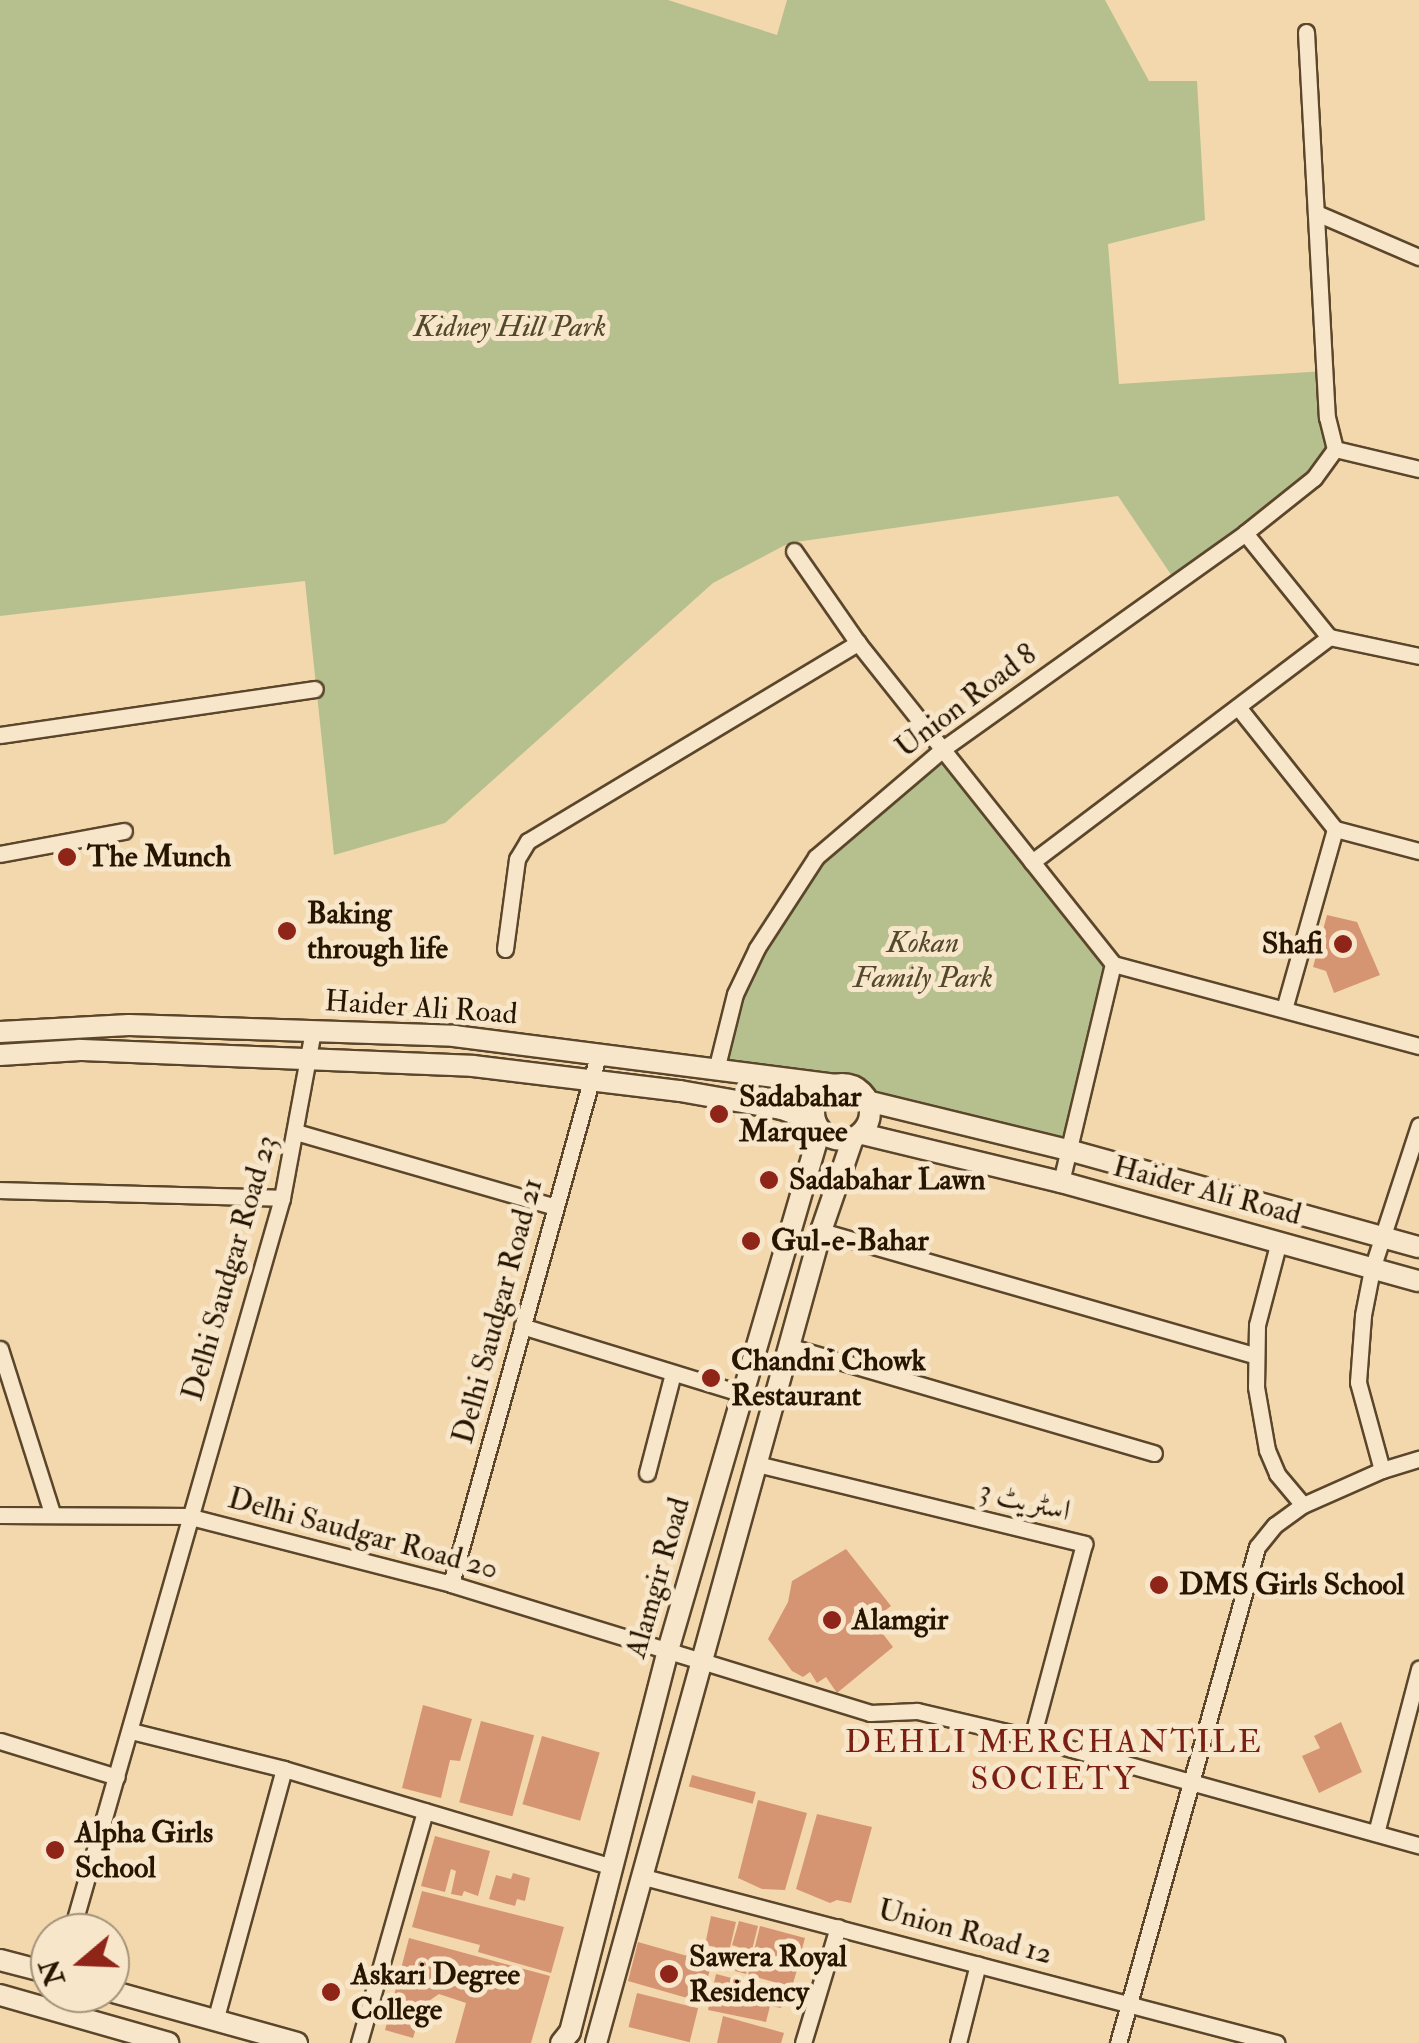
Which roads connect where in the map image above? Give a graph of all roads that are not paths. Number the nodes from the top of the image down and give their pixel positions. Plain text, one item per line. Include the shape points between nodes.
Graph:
1 (1306, 32) dead end
2 (1319, 214) junction
3 (1419, 257) edge
4 (1334, 448) junction
5 (1419, 470) edge
6 (1245, 533) junction
7 (794, 551) dead end
8 (1330, 637) junction
9 (858, 644) junction
10 (1419, 656) edge
11 (315, 690) dead end
12 (1238, 706) junction
13 (0, 735) edge
14 (944, 748) junction
15 (1335, 830) junction
16 (124, 831) dead end
17 (1419, 850) edge
18 (0, 854) edge
19 (1032, 862) junction
20 (505, 949) dead end
21 (1114, 964) junction
22 (1284, 1010) junction
23 (312, 1031) junction
24 (0, 1032) edge
25 (1419, 1046) edge
26 (598, 1052) junction
27 (0, 1055) edge
28 (310, 1056) junction
29 (717, 1066) junction
30 (590, 1078) junction
31 (836, 1085) junction
32 (867, 1101) junction
33 (818, 1125) junction
34 (1419, 1125) edge
35 (296, 1132) junction
36 (858, 1136) junction
37 (1072, 1151) junction
38 (1061, 1182) junction
39 (0, 1190) edge
40 (282, 1198) junction
41 (555, 1208) junction
42 (821, 1231) junction
43 (1384, 1239) junction
44 (1279, 1241) junction
45 (1419, 1248) edge
46 (1372, 1269) junction
47 (1419, 1281) edge
48 (522, 1326) junction
49 (791, 1347) junction
50 (0, 1349) edge
51 (1254, 1355) junction
52 (673, 1373) junction
53 (743, 1394) junction
54 (1154, 1453) dead end
55 (1419, 1459) edge
56 (758, 1464) junction
57 (1382, 1470) junction
58 (647, 1472) dead end
59 (1302, 1506) junction
60 (52, 1513) junction
61 (0, 1515) edge
62 (187, 1516) junction
63 (451, 1584) junction
64 (668, 1647) junction
65 (703, 1661) junction
66 (1419, 1669) edge
67 (131, 1731) junction
68 (1032, 1738) junction
69 (0, 1741) edge
70 (284, 1770) junction
71 (116, 1776) junction
72 (1190, 1780) junction
73 (426, 1811) junction
74 (1376, 1832) junction
75 (1419, 1844) edge
76 (612, 1868) junction
77 (640, 1876) junction
78 (77, 1913) edge
79 (838, 1927) junction
80 (0, 1960) edge
81 (978, 1964) junction
82 (30, 1968) edge
83 (0, 1994) edge
84 (130, 1996) edge
85 (139, 1999) junction
86 (1130, 2004) junction
87 (215, 2021) junction
88 (130, 2032) junction
89 (168, 2043) edge
90 (297, 2043) edge
91 (358, 2043) edge
92 (561, 2043) edge
93 (596, 2043) edge
94 (803, 2043) edge
95 (958, 2043) edge
96 (1118, 2043) edge
97 (1274, 2043) edge

1 - 2 street
2 - 3 street
2 - 4 street via 1327,417
4 - 5 street
4 - 6 street, Union Road 8 via 1314,478
6 - 8 street
6 - 14 street, Union Road 8
7 - 9 street
8 - 10 street
8 - 12 street
9 - 14 street
9 - 20 street via 528,841 518,859
11 - 13 street
12 - 15 street
12 - 19 street
14 - 19 street
14 - 29 street, Union Road 8 via 816,857 735,994
15 - 17 street
15 - 22 street
16 - 18 street
19 - 21 street
21 - 22 street
21 - 37 street
22 - 25 street
23 - 24 main road, Haider Ali Road via 129,1025
23 - 26 main road, Haider Ali Road via 454,1036
23 - 28 street, Delhi Saudgar Road 23
26 - 29 main road, Haider Ali Road
26 - 30 street, Delhi Saudgar Road 21
27 - 28 main road, Haider Ali Road via 80,1050
28 - 30 main road, Haider Ali Road
28 - 35 street, Delhi Saudgar Road 23
29 - 31 main road, Haider Ali Road
30 - 33 main road, Haider Ali Road via 782,1109
30 - 41 street, Delhi Saudgar Road 21
31 - 32 main road via 854,1088
31 - 33 main road via 818,1097
32 - 36 main road via 869,1120
32 - 37 main road, Haider Ali Road
33 - 36 main road via 836,1140
33 - 53 main road, Alamgir Road
34 - 43 street
35 - 40 street, Delhi Saudgar Road 23
35 - 41 street
36 - 38 main road, Haider Ali Road
36 - 42 main road
37 - 38 street
37 - 43 main road, Haider Ali Road
38 - 44 main road, Haider Ali Road
39 - 40 street
40 - 62 street, Delhi Saudgar Road 23
41 - 48 street, Delhi Saudgar Road 21
42 - 49 main road
42 - 51 street
43 - 45 main road, Haider Ali Road
43 - 46 street
44 - 46 main road, Haider Ali Road
44 - 51 street
46 - 47 main road, Haider Ali Road
46 - 57 street via 1358,1382
48 - 52 street
48 - 63 street, Delhi Saudgar Road 21
49 - 54 street
49 - 56 main road
50 - 60 street
51 - 59 street via 1267,1450
52 - 53 street
52 - 58 street
53 - 64 main road, Alamgir Road
55 - 57 street
56 - 65 main road
56 - 68 street, اسٹریٹ 3 via 1084,1544
57 - 59 street
59 - 72 street via 1256,1546
60 - 61 street, Delhi Saudgar Road 20
60 - 62 street, Delhi Saudgar Road 20
62 - 63 street, Delhi Saudgar Road 20
62 - 67 street, Delhi Saudgar Road 23
63 - 64 street, Delhi Saudgar Road 20
64 - 65 street, Delhi Saudgar Road 20
64 - 76 main road, Alamgir Road
65 - 68 street, Delhi Saudgar Road 20 via 870,1713 917,1711
65 - 77 main road
66 - 74 street
67 - 70 street
67 - 71 street, Delhi Saudgar Road 23
68 - 72 street, Delhi Saudgar Road 20
69 - 71 street
70 - 73 street
70 - 87 street
71 - 78 street, Delhi Saudgar Road 23
72 - 74 street, Delhi Saudgar Road 20
72 - 86 street
73 - 76 street
73 - 91 street
74 - 75 street, Delhi Saudgar Road 20
76 - 92 main road, Alamgir Road via 570,2032
77 - 79 street, Union Road 12
77 - 93 main road
79 - 81 street, Union Road 12
79 - 94 street
80 - 82 main road
81 - 86 street, Union Road 12
81 - 95 street
83 - 88 main road
84 - 85 main road
85 - 87 main road
85 - 88 main road
86 - 96 street
86 - 97 street, Union Road 12
87 - 90 main road
88 - 89 main road

